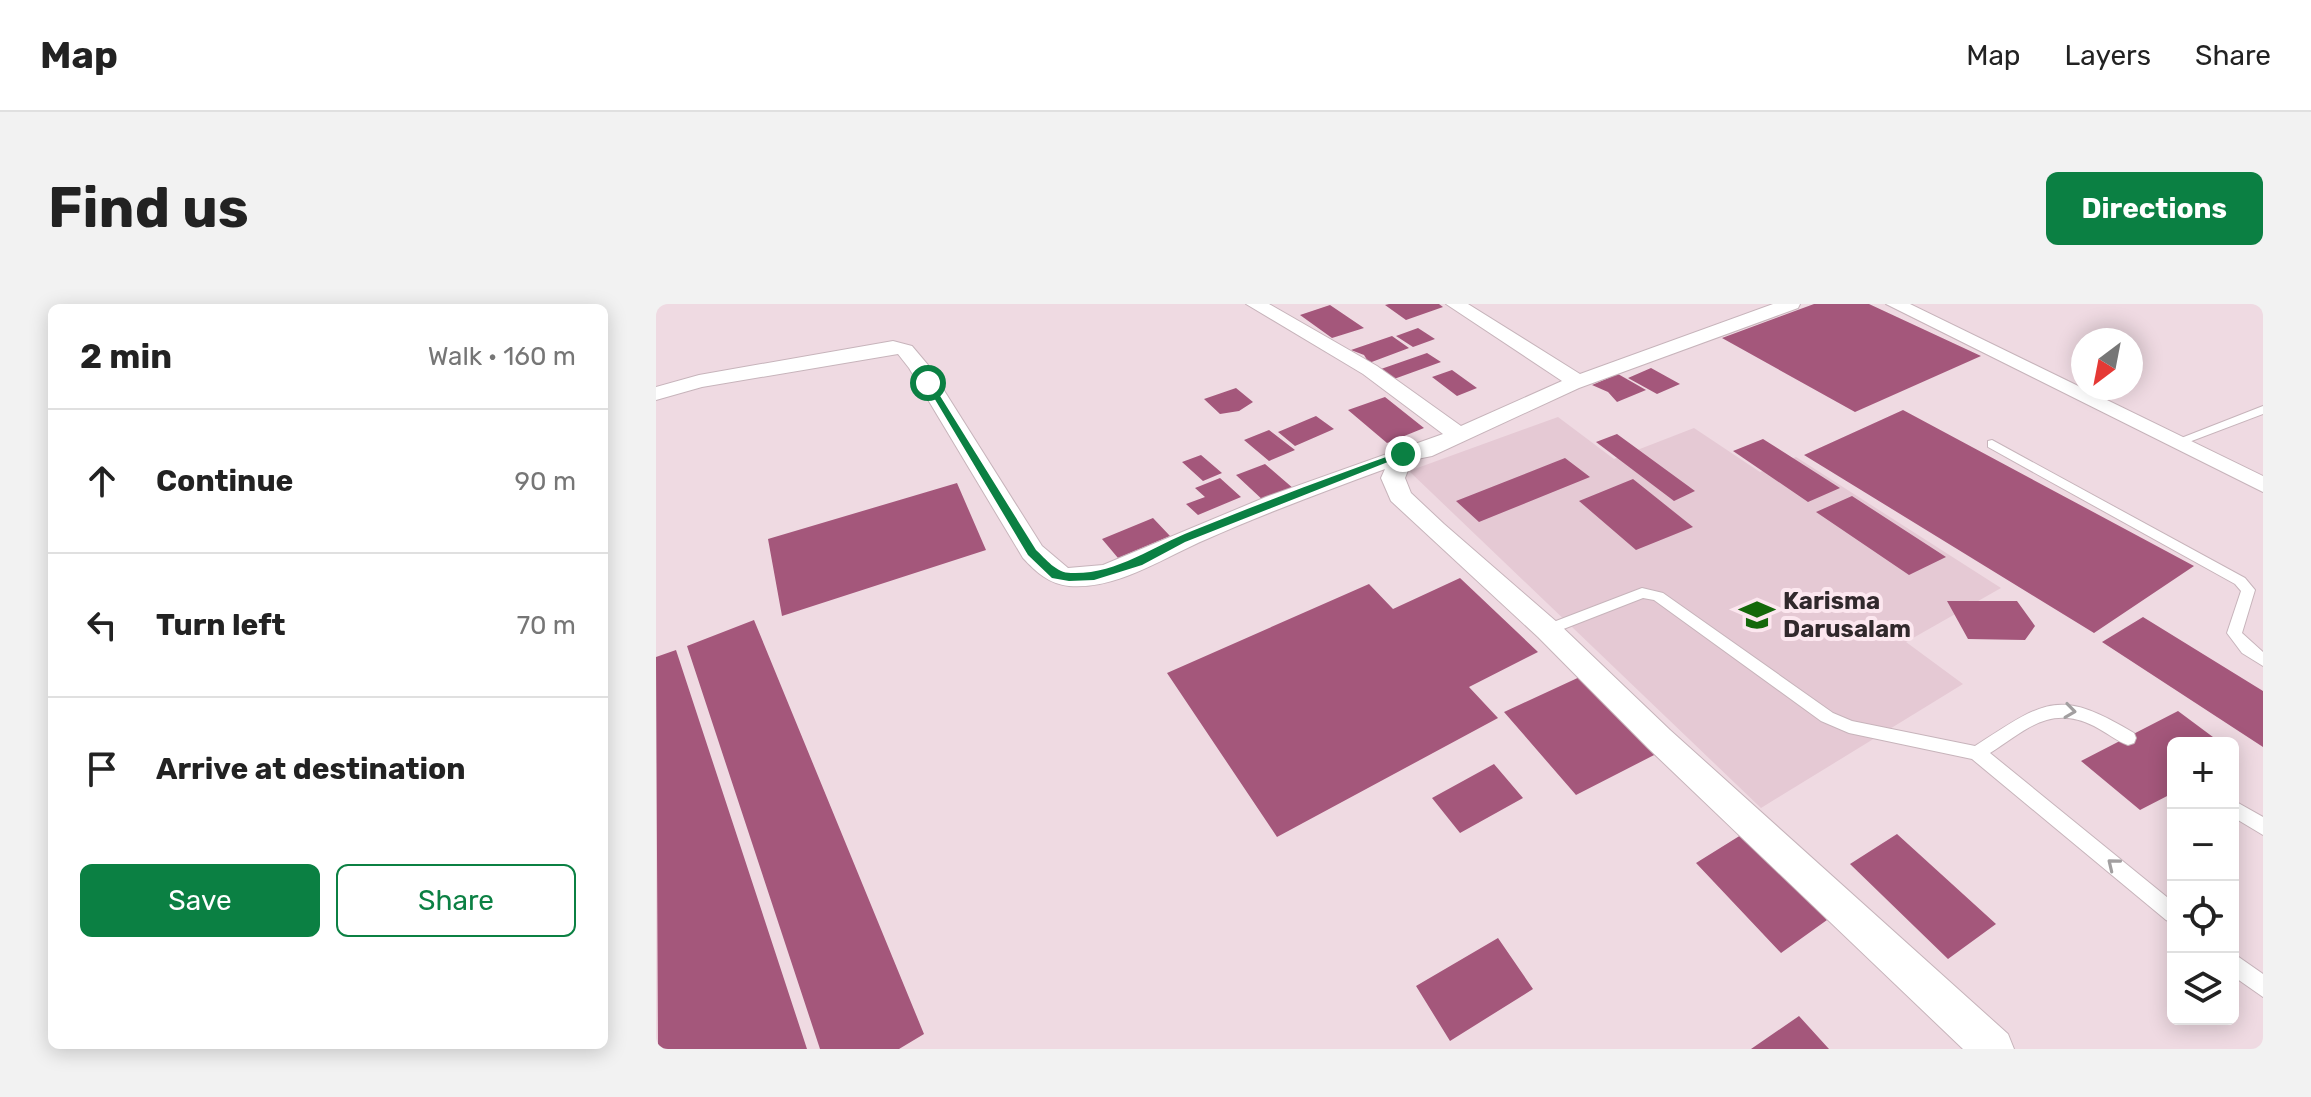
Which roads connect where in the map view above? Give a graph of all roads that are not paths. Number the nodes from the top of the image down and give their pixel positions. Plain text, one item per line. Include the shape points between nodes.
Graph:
1 (1255, 304) edge
2 (1455, 304) edge
3 (1791, 304) edge
4 (1895, 304) edge
5 (1578, 382) junction
6 (656, 394) edge
7 (2263, 410) edge
8 (1459, 435) junction
9 (2177, 442) junction
10 (1992, 444) dead end
11 (1403, 454) junction
12 (2263, 485) edge
13 (1548, 630) junction
14 (2263, 660) edge
15 (2128, 738) dead end
16 (1977, 753) junction
17 (2235, 809) edge
18 (2263, 827) edge
19 (2167, 909) edge
20 (2239, 968) edge
21 (2263, 987) edge
22 (1993, 1049) edge

1 - 8 street via 1370,370
2 - 5 street
3 - 5 street
4 - 9 street
5 - 8 street
6 - 11 street via 699,381 857,353 905,350 1032,552 1056,575 1069,577 1138,563 1312,486
7 - 9 lane
8 - 11 street
9 - 12 street
10 - 14 lane via 2240,581 2248,597 2233,624 2235,637
11 - 13 street via 1393,478 1400,496
13 - 16 lane via 1642,593 1658,596 1827,717 1849,727
13 - 22 street
16 -> 15 lane via 2048,709 2096,717
19 -> 16 lane
17 - 18 lane
20 - 21 lane

